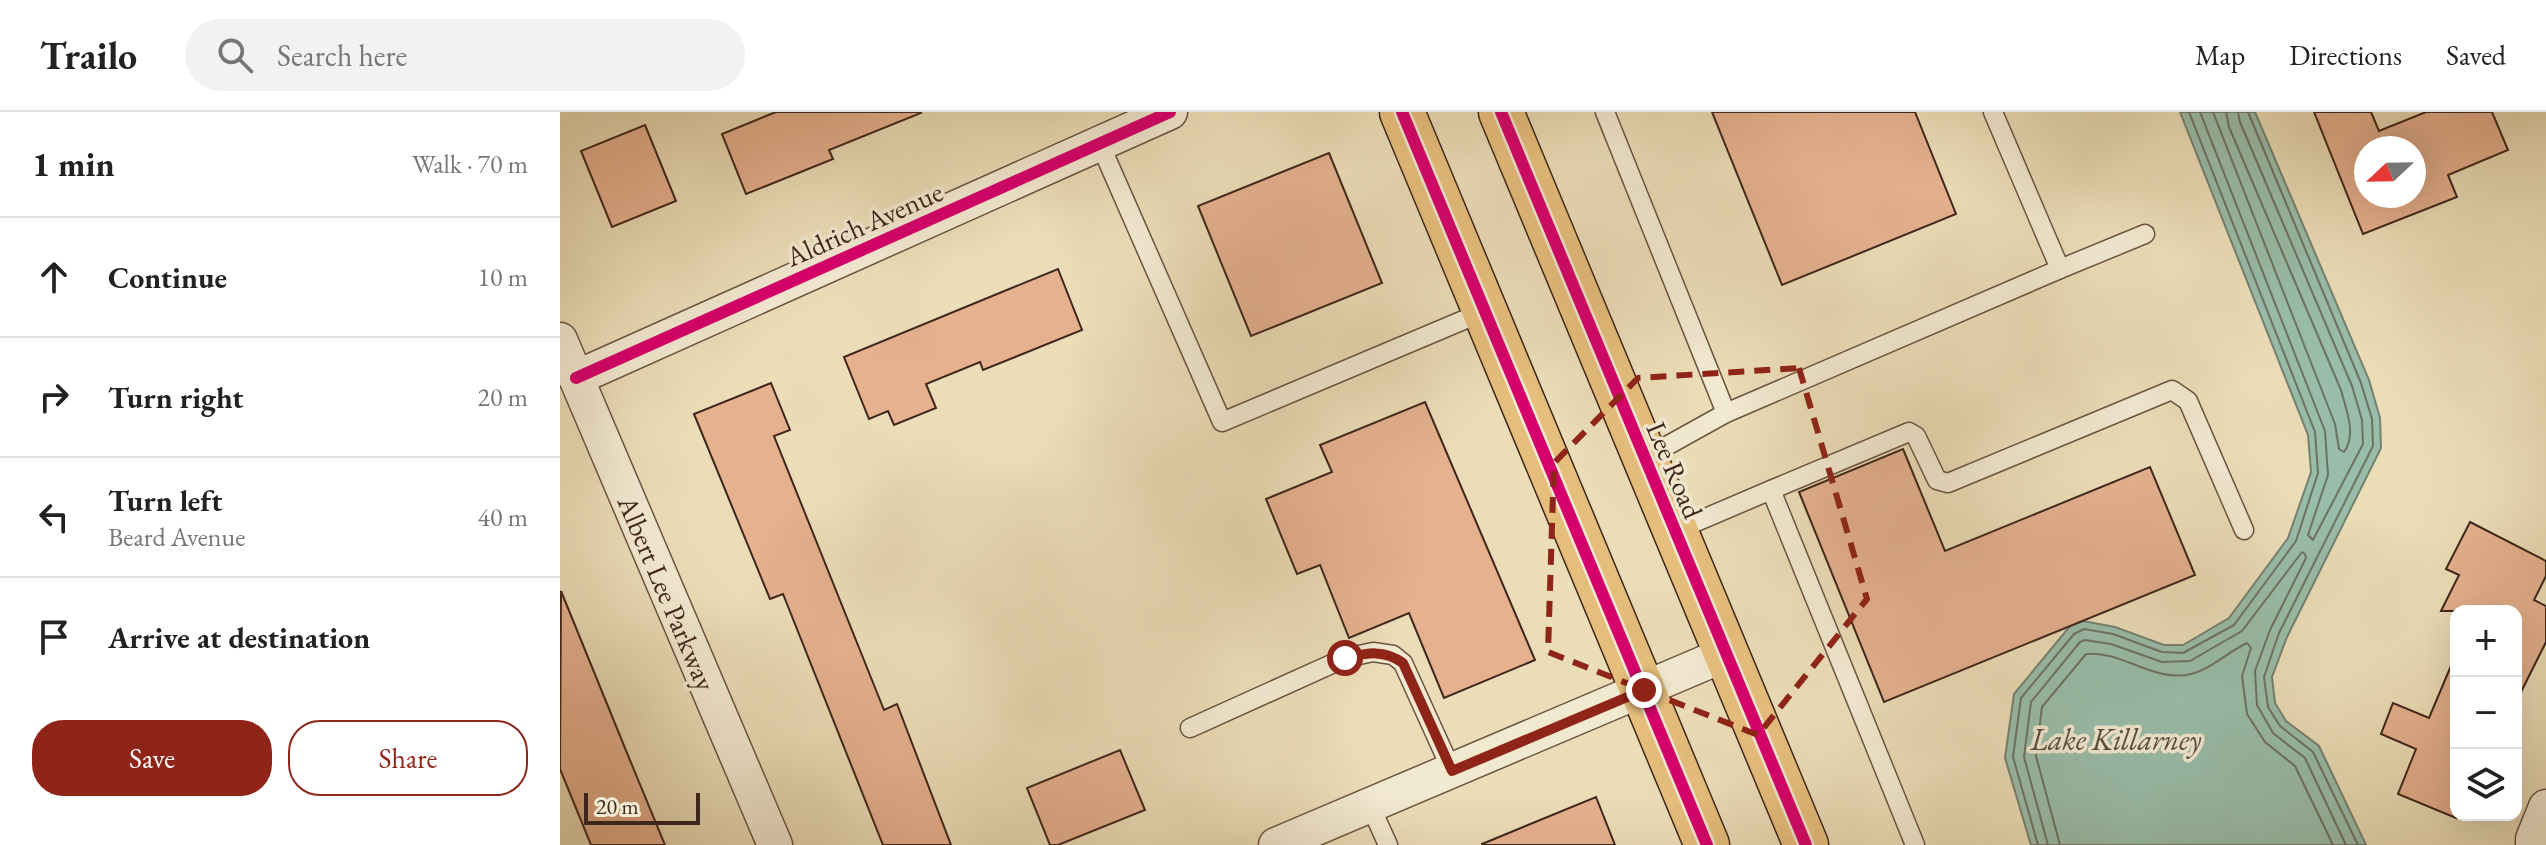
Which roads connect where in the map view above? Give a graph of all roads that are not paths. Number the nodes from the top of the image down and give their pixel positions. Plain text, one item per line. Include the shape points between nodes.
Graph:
1 (1170, 112) edge
2 (1402, 112) edge
3 (1501, 112) edge
4 (1605, 112) edge
5 (1993, 112) edge
6 (1100, 144) junction
7 (2145, 234) dead end
8 (2060, 269) junction
9 (1485, 311) junction
10 (560, 340) edge
11 (576, 378) junction
12 (1726, 413) junction
13 (1645, 458) junction
14 (1771, 490) junction
15 (2244, 530) dead end
16 (1675, 531) junction
17 (1726, 654) junction
18 (1644, 690) junction
19 (1190, 728) dead end
20 (1452, 771) junction
21 (1370, 805) junction
22 (2546, 807) edge
23 (775, 845) edge
24 (1276, 845) edge
25 (1388, 845) edge
26 (1707, 845) edge
27 (1806, 845) edge
28 (1915, 845) edge
29 (2533, 845) edge

1 - 6 street, Aldrich Avenue
2 - 9 main road
3 - 13 main road, Lee Road
4 - 12 lane
5 - 8 lane
6 - 9 lane via 1222,422
6 - 11 street, Aldrich Avenue
7 - 8 lane
8 - 12 lane
9 - 18 main road
10 - 11 street, Albert Lee Parkway
11 - 23 street, Albert Lee Parkway
12 - 13 lane
13 - 16 main road, Lee Road
14 - 15 lane via 1909,432 1916,436 1937,480 1948,483 2172,390 2188,401
14 - 16 lane
14 - 28 lane
16 - 17 main road, Lee Road
17 - 18 street
17 - 27 main road, Lee Road
18 - 20 street
18 - 26 main road
19 - 20 lane via 1345,658 1373,652 1393,655 1403,663
20 - 21 street
21 - 24 street
21 - 25 lane
22 - 29 street

